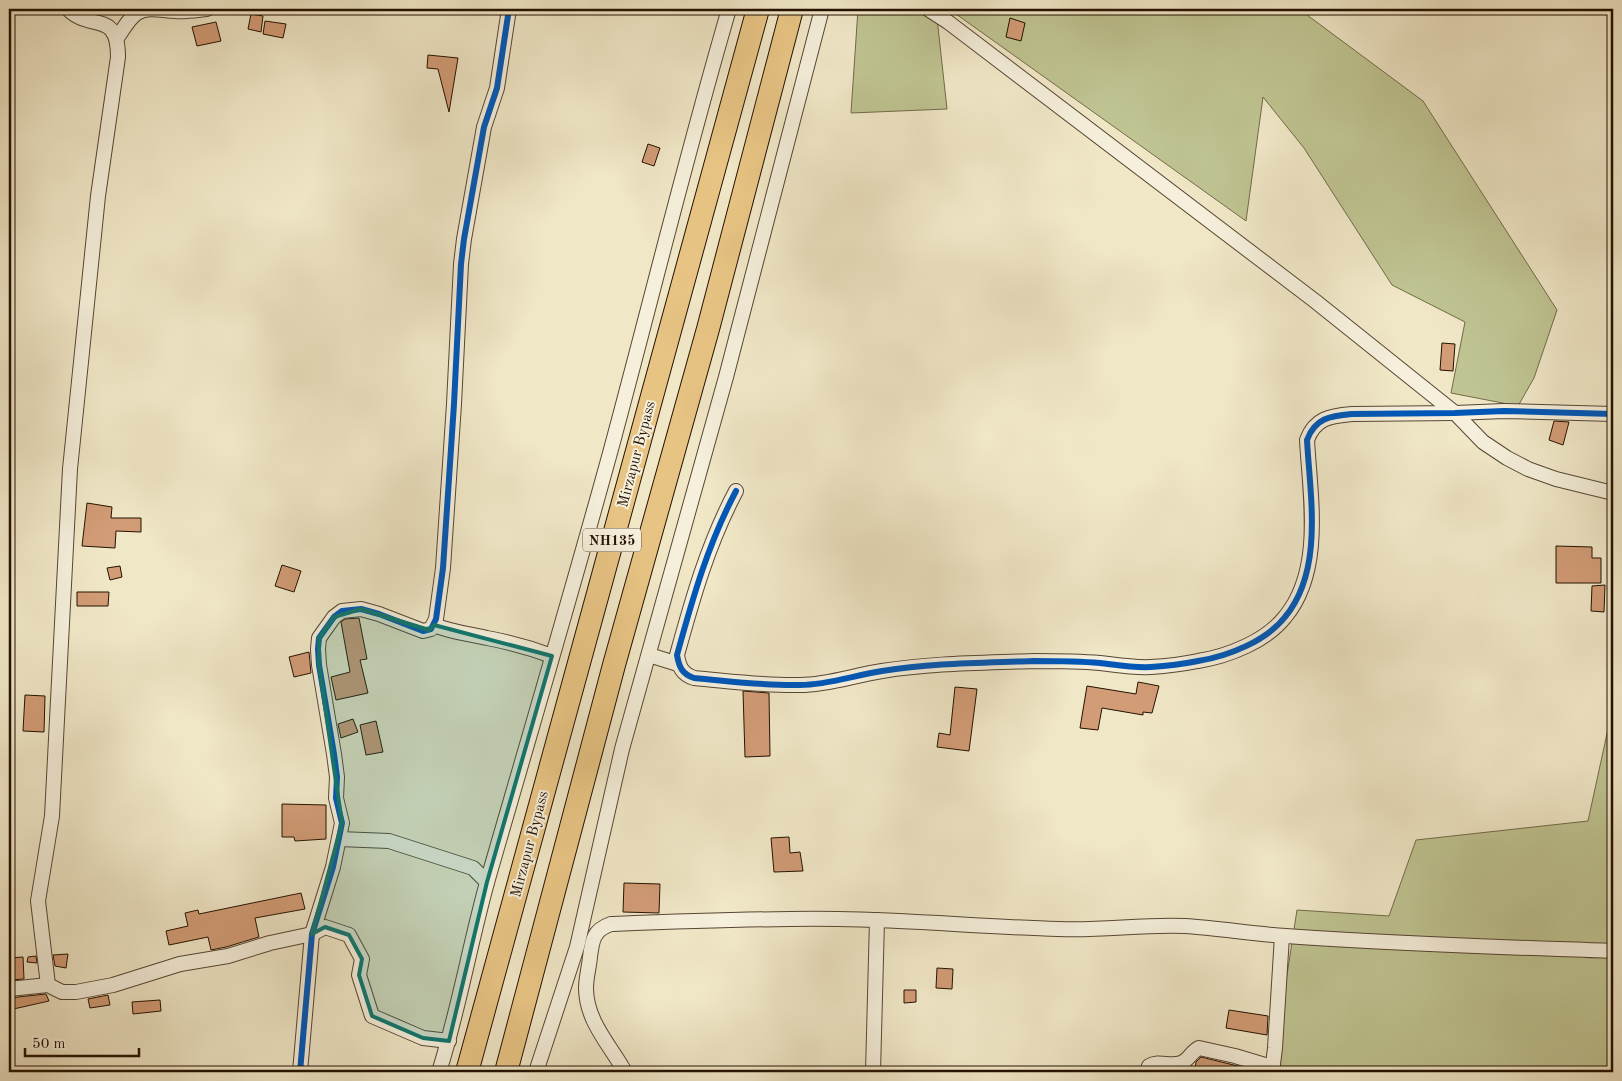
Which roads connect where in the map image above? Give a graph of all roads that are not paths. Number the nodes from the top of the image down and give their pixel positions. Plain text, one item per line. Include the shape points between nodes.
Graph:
1 (68, 9) edge
2 (207, 9) edge
3 (509, 9) edge
4 (729, 9) edge
5 (758, 9) edge
6 (792, 9) edge
7 (822, 9) edge
8 (928, 9) edge
9 (117, 38) junction
10 (1455, 413) junction
11 (1613, 414) edge
12 (736, 490) dead end
13 (1613, 493) edge
14 (434, 625) junction
15 (649, 655) junction
16 (552, 656) junction
17 (678, 664) junction
18 (339, 839) junction
19 (487, 882) junction
20 (877, 920) junction
21 (312, 934) junction
22 (1282, 936) junction
23 (1613, 951) edge
24 (48, 985) junction
25 (9, 989) edge
26 (449, 1041) junction
27 (1272, 1070) edge
28 (300, 1072) edge
29 (439, 1072) edge
30 (467, 1072) edge
31 (506, 1072) edge
32 (536, 1072) edge
33 (625, 1072) edge
34 (872, 1072) edge
35 (1147, 1072) edge

1 - 9 street via 113,30
2 - 9 street via 144,10 128,21
3 - 14 street via 497,88 484,127 464,239 443,568
4 - 16 street
5 - 30 highway, Mirzapur Bypass / NH135
6 - 31 highway, NH135
7 - 15 street
8 - 10 street via 1315,301
9 - 24 street via 118,58 98,196 70,469 52,816 38,901
10 - 11 street
10 - 13 street via 1483,442 1528,469
10 - 17 street via 1352,414 1317,423 1307,440 1312,529 1304,582 1286,617 1273,630 1221,656 1150,667 1068,661 920,667 802,685 694,678 686,675
12 - 17 street via 711,543 692,599 677,655
14 - 16 street
14 - 18 street via 423,631 361,609 342,611 319,638 319,665 342,823
15 - 17 street
15 - 32 street via 622,749 577,947
16 - 19 street
18 - 19 street via 389,841 473,868
18 - 21 street
19 - 26 street
20 - 22 street via 1068,930 1185,926
20 - 33 street via 740,919 611,924 600,928 592,941 587,999 594,1022
20 - 34 street
21 - 24 street via 228,956 180,964 113,985 62,992
21 - 26 street via 325,927 349,935 362,959 359,975 372,1016 423,1038
21 - 28 street
22 - 23 street
22 - 27 street
24 - 25 street
26 - 29 street
27 - 35 street via 1235,1056 1199,1048 1181,1063 1155,1063

